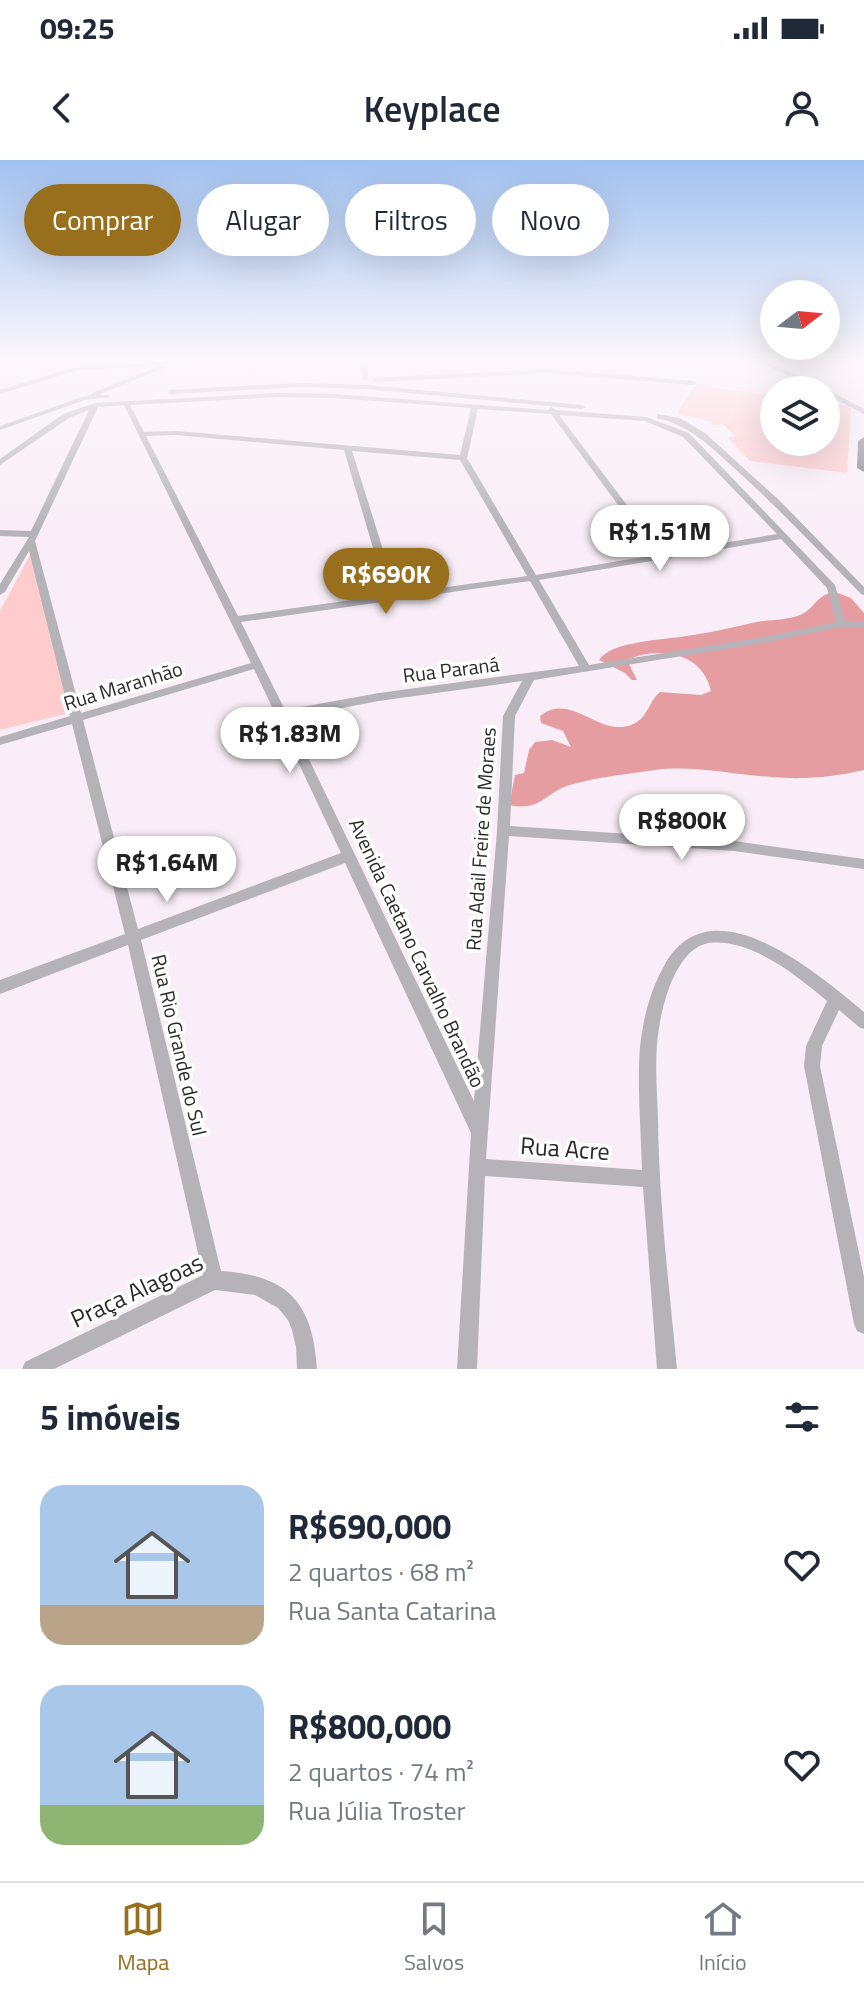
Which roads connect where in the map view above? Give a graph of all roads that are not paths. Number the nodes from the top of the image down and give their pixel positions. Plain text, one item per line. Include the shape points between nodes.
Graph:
1 (30, 417) edge
2 (64, 417) edge
3 (89, 417) edge
4 (134, 417) edge
5 (472, 417) edge
6 (557, 417) edge
7 (632, 417) edge
8 (664, 417) edge
9 (0, 428) edge
10 (144, 434) junction
11 (864, 441) edge
12 (347, 448) junction
13 (463, 458) junction
14 (0, 463) edge
15 (864, 468) edge
16 (0, 533) edge
17 (781, 536) junction
18 (32, 538) junction
19 (661, 557) junction
20 (533, 578) junction
21 (0, 592) edge
22 (864, 592) edge
23 (393, 598) junction
24 (233, 620) junction
25 (841, 624) junction
26 (864, 624) edge
27 (257, 665) junction
28 (586, 669) junction
29 (529, 678) junction
30 (282, 715) junction
31 (78, 718) junction
32 (0, 741) edge
33 (503, 831) junction
34 (348, 856) junction
35 (864, 864) edge
36 (133, 937) junction
37 (0, 987) edge
38 (836, 999) junction
39 (864, 1022) edge
40 (480, 1133) junction
41 (477, 1167) junction
42 (649, 1179) junction
43 (214, 1280) junction
44 (864, 1324) edge
45 (32, 1369) edge
46 (307, 1369) edge
47 (467, 1369) edge
48 (667, 1369) edge

1 - 9 street
2 - 14 street
3 - 18 street
4 - 10 street, Avenida Caetano Carvalho Brandão
5 - 13 street
6 - 19 street
7 - 17 street via 686,435
8 - 22 street via 690,427 776,502
10 - 12 street
10 - 24 street, Avenida Caetano Carvalho Brandão
11 - 15 main road
12 - 13 street
12 - 23 street
13 - 20 street
16 - 18 street
17 - 19 street
17 - 25 street via 832,587
18 - 21 street
18 - 31 street, Rua Rio Grande do Sul
19 - 20 street
20 - 23 street
20 - 28 street
23 - 24 street
24 - 27 street, Avenida Caetano Carvalho Brandão
25 - 26 street
25 - 28 street
27 - 30 street, Avenida Caetano Carvalho Brandão
27 - 31 street, Rua Maranhão
28 - 29 street
29 - 30 street, Rua Paraná
29 - 33 street, Rua Adail Freire de Moraes via 509,716
30 - 34 street, Avenida Caetano Carvalho Brandão
31 - 32 street, Rua Maranhão
31 - 36 street, Rua Rio Grande do Sul
33 - 35 street via 734,846
33 - 40 street, Rua Adail Freire de Moraes
34 - 36 street
34 - 40 street, Avenida Caetano Carvalho Brandão
36 - 37 street
36 - 43 street, Rua Rio Grande do Sul
38 - 39 street
38 - 42 street via 740,940 706,937 685,948 673,960 661,989 649,1041
38 - 44 street via 814,1046 812,1066
40 - 41 street, Rua Adail Freire de Moraes
41 - 42 street, Rua Acre
41 - 47 street, Rua Adail Freire de Moraes
42 - 48 street
43 - 45 street, Praça Alagoas
43 - 46 street, Praça Alagoas via 242,1280 280,1297 304,1328

